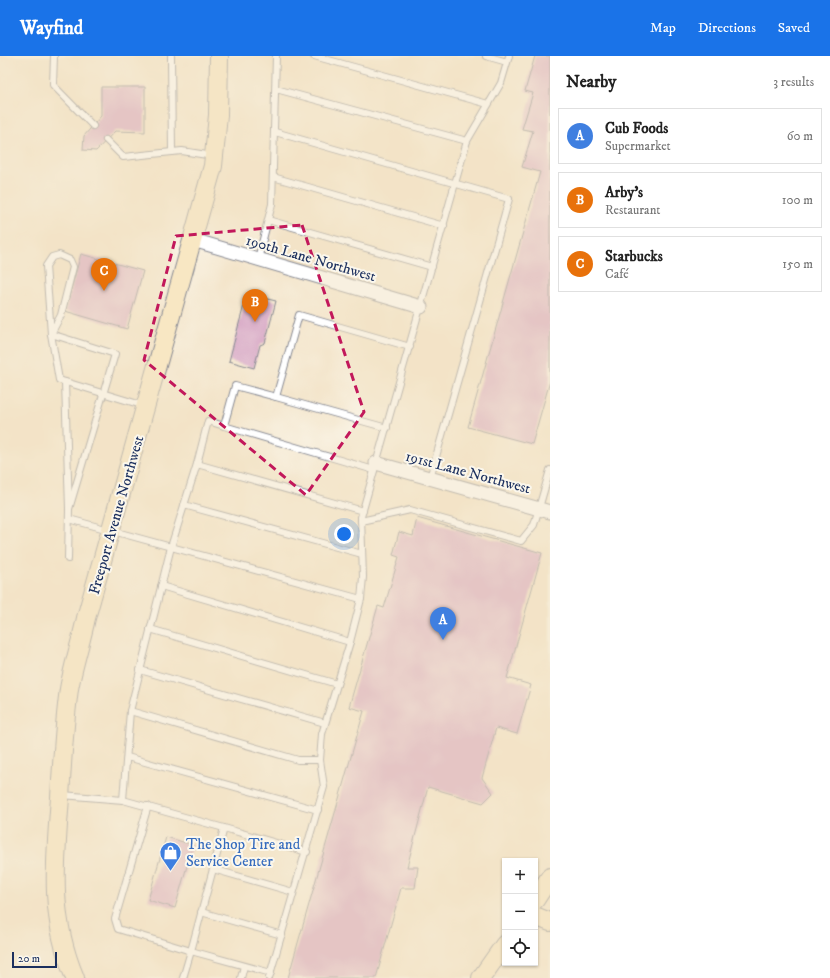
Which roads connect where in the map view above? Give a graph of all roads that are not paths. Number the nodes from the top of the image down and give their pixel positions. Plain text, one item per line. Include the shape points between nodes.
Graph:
1 (54, 56) edge
2 (171, 56) edge
3 (219, 56) edge
4 (276, 56) edge
5 (314, 56) edge
6 (486, 56) edge
7 (508, 59) edge
8 (276, 89) junction
9 (488, 104) junction
10 (92, 126) dead end
11 (275, 132) junction
12 (106, 140) dead end
13 (468, 141) junction
14 (172, 152) junction
15 (214, 156) junction
16 (273, 177) junction
17 (456, 183) junction
18 (268, 220) junction
19 (444, 226) junction
20 (193, 240) junction
21 (258, 259) junction
22 (432, 267) junction
23 (421, 307) junction
24 (51, 334) junction
25 (410, 347) junction
26 (65, 382) junction
27 (104, 394) junction
28 (276, 397) junction
29 (146, 406) junction
30 (224, 426) junction
31 (387, 428) junction
32 (197, 464) junction
33 (375, 467) junction
34 (550, 470) edge
35 (430, 478) junction
36 (184, 505) junction
37 (69, 509) junction
38 (545, 510) edge
39 (363, 511) junction
40 (69, 519) junction
41 (361, 521) junction
42 (111, 531) junction
43 (171, 547) junction
44 (362, 554) junction
45 (68, 559) dead end
46 (161, 586) junction
47 (361, 599) junction
48 (150, 629) junction
49 (350, 642) junction
50 (140, 670) junction
51 (337, 684) junction
52 (130, 711) junction
53 (326, 723) junction
54 (127, 757) junction
55 (320, 760) junction
56 (60, 795) junction
57 (124, 800) junction
58 (148, 806) junction
59 (318, 810) junction
60 (224, 828) junction
61 (307, 852) junction
62 (213, 869) junction
63 (550, 877) edge
64 (293, 892) junction
65 (538, 895) edge
66 (201, 912) junction
67 (538, 917) edge
68 (550, 922) edge
69 (282, 935) junction
70 (502, 948) edge
71 (191, 951) junction
72 (244, 966) junction
73 (270, 975) edge
74 (75, 978) edge
75 (183, 978) edge
76 (241, 978) edge
77 (481, 978) edge

1 - 10 lane via 53,85
2 - 14 lane
3 - 15 street, Freeport Avenue Northwest
4 - 8 lane
5 - 9 lane
6 - 7 lane
7 - 9 lane via 501,83
8 - 11 lane
8 - 13 lane
9 - 13 lane
11 - 16 lane
11 - 17 lane
12 - 14 lane via 123,157
13 - 17 lane
14 - 15 lane
15 - 20 street, Freeport Avenue Northwest
16 - 18 lane via 272,204
16 - 19 lane
17 - 19 lane
17 - 35 lane via 509,199
18 - 21 lane
18 - 22 lane
19 - 22 lane
20 - 21 street, 190th Lane Northwest
20 - 29 street, Freeport Avenue Northwest
21 - 23 street, 190th Lane Northwest
22 - 23 lane
23 - 25 lane
24 - 24 lane via 46,266 52,257 59,255 70,260 73,267 61,315
24 - 26 lane via 59,380
24 - 27 lane via 115,354
25 - 28 lane via 299,315
25 - 31 lane
26 - 27 lane
26 - 37 lane
27 - 29 lane
27 - 37 lane
28 - 30 lane via 235,386
28 - 31 lane
29 - 42 street, Freeport Avenue Northwest
30 - 32 lane via 208,421
30 - 33 lane
31 - 33 lane
32 - 36 lane
32 - 39 lane
33 - 35 street, 191st Lane Northwest
33 - 39 lane
34 - 38 lane
35 - 38 street, 191st Lane Northwest
36 - 43 lane
36 - 44 lane
37 - 40 lane
38 - 41 lane via 521,541 410,510
39 - 41 lane
40 - 42 lane
40 - 45 lane
41 - 44 lane
42 - 43 lane
42 - 56 street, Freeport Avenue Northwest via 86,618 70,688
43 - 46 lane
43 - 47 lane
44 - 47 lane
46 - 48 lane
46 - 49 lane
47 - 49 lane
48 - 50 lane
48 - 51 lane
49 - 51 lane
50 - 52 lane
50 - 53 lane
51 - 53 lane
52 - 54 lane
52 - 55 lane via 298,760
53 - 55 lane via 322,734
54 - 57 lane
54 - 59 lane
55 - 59 lane via 324,787
56 - 57 lane
56 - 74 street, Freeport Avenue Northwest via 56,898 59,928
57 - 58 lane
58 - 60 lane
58 - 71 lane via 115,919 118,929
59 - 61 lane
60 - 61 lane
60 - 62 lane
61 - 64 lane
62 - 64 lane
62 - 66 lane
63 - 65 street
64 - 69 lane
66 - 69 lane
66 - 71 lane
67 - 68 street
69 - 73 lane
70 - 77 street
71 - 72 lane
71 - 75 lane
72 - 73 lane
72 - 76 lane

